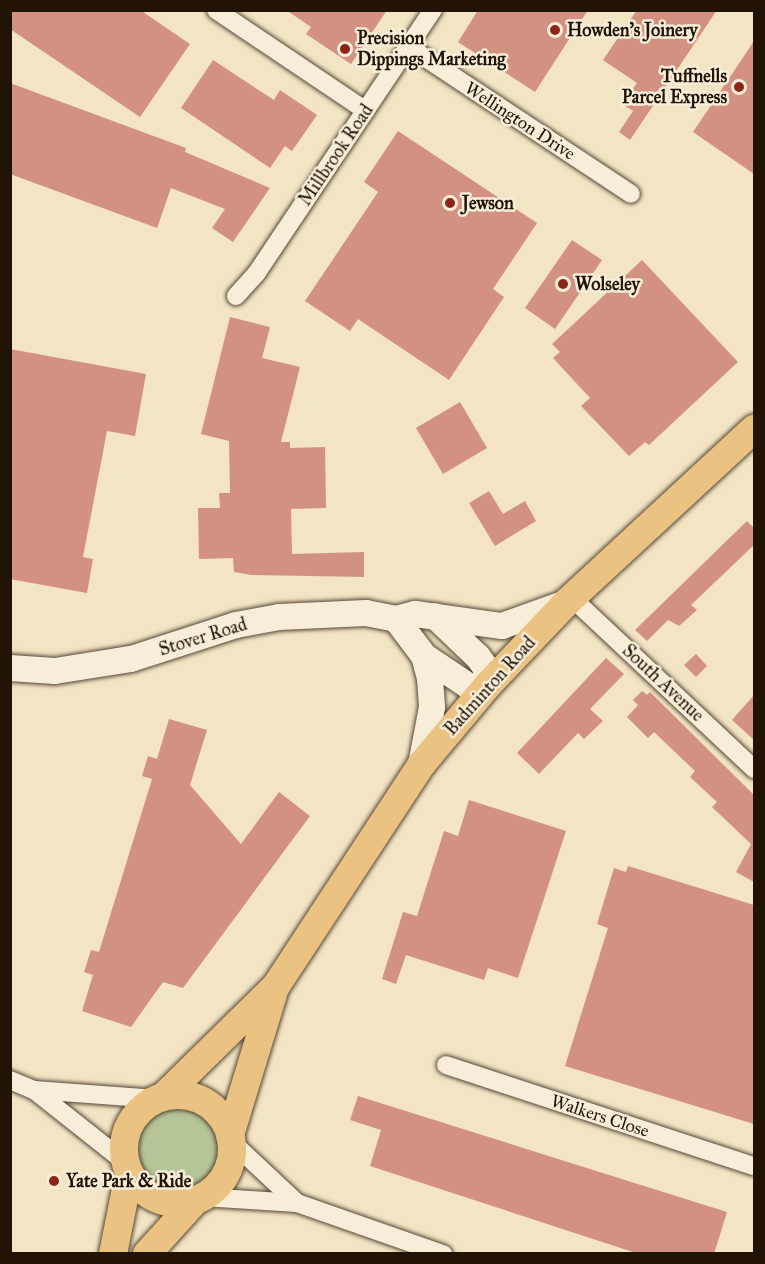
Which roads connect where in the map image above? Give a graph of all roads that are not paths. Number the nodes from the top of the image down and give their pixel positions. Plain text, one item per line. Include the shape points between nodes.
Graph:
1 (216, 10) edge
2 (433, 10) edge
3 (408, 47) junction
4 (365, 111) junction
5 (631, 194) dead end
6 (236, 296) dead end
7 (754, 429) edge
8 (570, 600) junction
9 (435, 616) junction
10 (396, 619) junction
11 (424, 656) junction
12 (10, 668) edge
13 (488, 685) junction
14 (422, 765) junction
15 (754, 769) edge
16 (276, 986) junction
17 (446, 1065) dead end
18 (10, 1080) edge
19 (34, 1090) junction
20 (161, 1097) junction
21 (231, 1138) junction
22 (754, 1166) edge
23 (127, 1168) junction
24 (200, 1199) junction
25 (297, 1203) junction
26 (113, 1254) edge
27 (147, 1254) edge
28 (443, 1254) edge

1 - 4 street
2 - 3 street, Millbrook Road
3 - 4 street, Millbrook Road
3 - 5 street, Wellington Drive
4 - 6 street, Millbrook Road via 256,274
7 - 8 main road, Badminton Road
8 - 9 main road, Stover Road via 502,626
8 - 13 main road, Badminton Road
8 - 15 street, South Avenue
9 - 10 main road, Stover Road
9 - 13 main road via 478,657 486,668
10 - 11 main road
10 - 12 main road, Stover Road via 366,612 279,617 96,666 55,671
11 - 13 main road via 470,687
11 - 14 main road via 432,707
13 - 14 main road, Badminton Road
14 - 16 main road, Badminton Road
16 - 20 main road, Badminton Road
16 - 21 main road, Badminton Road
17 - 22 street, Walkers Close
18 - 19 street
19 - 20 street
19 - 23 street
20 - 21 main road via 200,1099 219,1114
20 - 23 main road via 133,1118 123,1147
21 - 24 main road via 222,1180
21 - 25 street
23 - 24 main road via 157,1200
23 - 26 main road
24 - 25 street
24 - 27 main road
25 - 28 street

